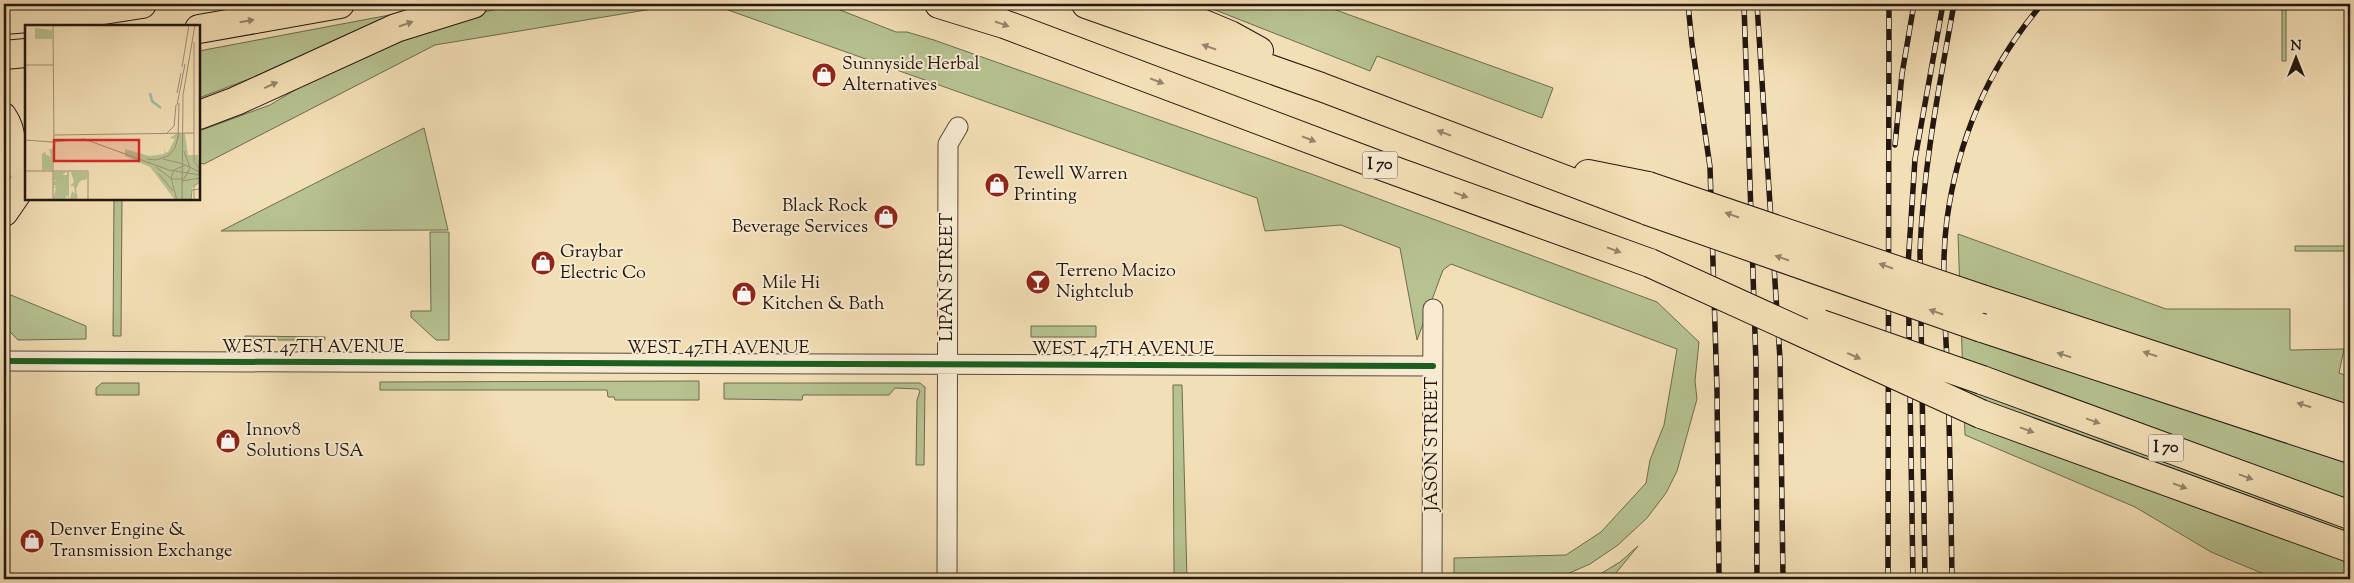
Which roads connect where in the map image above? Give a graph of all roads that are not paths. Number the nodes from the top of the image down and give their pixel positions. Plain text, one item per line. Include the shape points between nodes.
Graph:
1 (142, 4) edge
2 (340, 4) edge
3 (473, 4) edge
4 (939, 4) edge
5 (1086, 4) edge
6 (1156, 4) edge
7 (4, 20) edge
8 (200, 30) edge
9 (25, 53) edge
10 (4, 54) edge
11 (1321, 87) junction
12 (226, 104) junction
13 (200, 108) edge
14 (4, 115) edge
15 (200, 115) edge
16 (958, 127) dead end
17 (13, 159) edge
18 (25, 181) edge
19 (1648, 199) junction
20 (4, 212) edge
21 (1650, 263) junction
22 (1433, 309) dead end
23 (4, 361) edge
24 (947, 365) junction
25 (1433, 366) junction
26 (2161, 387) junction
27 (2350, 420) edge
28 (2350, 449) edge
29 (2350, 460) edge
30 (2350, 515) edge
31 (2350, 548) edge
32 (947, 579) edge
33 (1432, 579) edge

1 - 7 highway via 78,14
8 -> 2 highway
12 -> 3 highway via 396,28
4 -> 21 highway, I 70 via 1004,24
11 -> 5 highway
6 - 11 highway via 1230,35
9 - 10 highway
19 -> 11 highway via 1506,156
12 - 13 highway
12 - 15 highway
14 - 17 main road via 12,133
16 - 24 street, LIPAN STREET via 948,144
18 - 20 highway
26 -> 19 highway, bridge via 1982,328
27 -> 19 highway, bridge via 1982,298
21 -> 30 highway, I 70, bridge
21 -> 31 highway, bridge via 1981,414
22 - 25 street, JASON STREET
23 - 24 street, WEST 47TH AVENUE
24 - 25 street, WEST 47TH AVENUE
24 - 32 street, LIPAN STREET
25 - 33 street, JASON STREET
26 - 28 highway
26 - 29 highway

